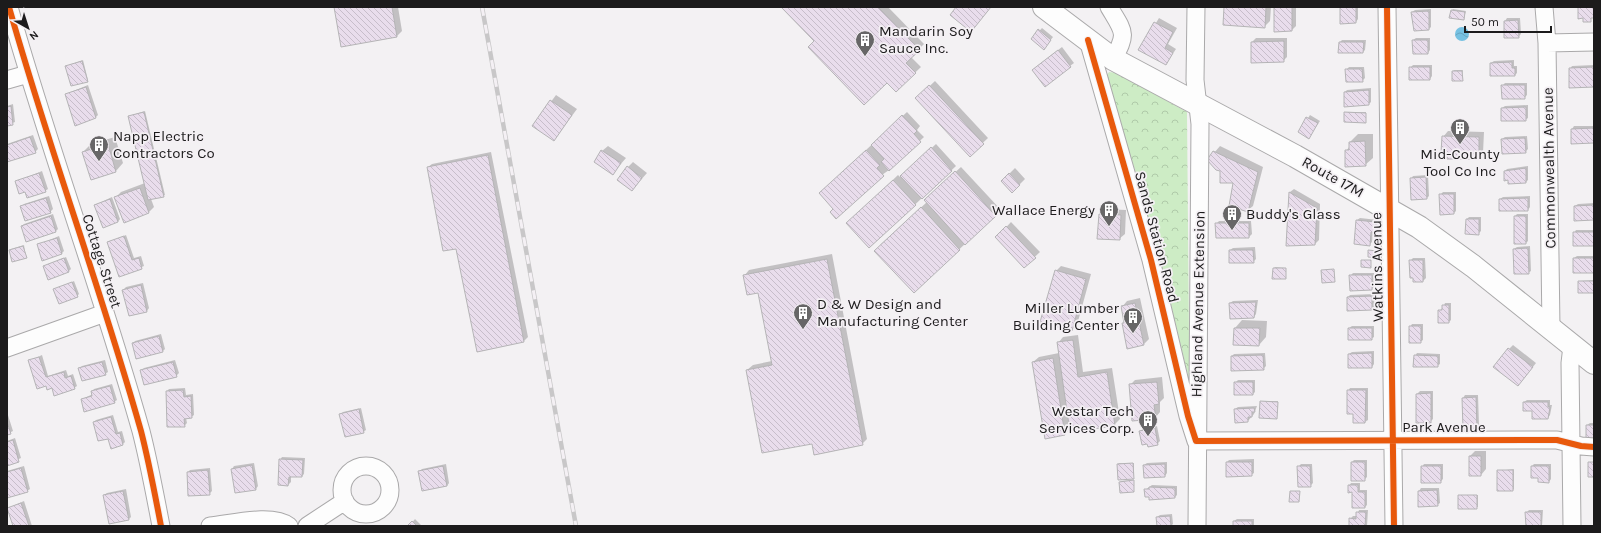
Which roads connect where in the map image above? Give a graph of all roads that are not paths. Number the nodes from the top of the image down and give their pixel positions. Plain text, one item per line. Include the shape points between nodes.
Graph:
1 (9, 7) edge
2 (1044, 7) edge
3 (1109, 7) edge
4 (1196, 7) edge
5 (1387, 7) edge
6 (1544, 7) edge
7 (1081, 36) junction
8 (1594, 42) edge
9 (1547, 43) junction
10 (1113, 59) junction
11 (28, 74) junction
12 (7, 80) edge
13 (1197, 106) junction
14 (1390, 209) junction
15 (105, 313) junction
16 (1551, 328) junction
17 (1572, 346) junction
18 (7, 348) edge
19 (1594, 363) edge
20 (1393, 439) junction
21 (1196, 441) junction
22 (1571, 444) junction
23 (1594, 447) edge
24 (345, 501) dead end
25 (161, 526) edge
26 (210, 526) edge
27 (289, 526) edge
28 (307, 526) edge
29 (1197, 526) edge
30 (1394, 526) edge
31 (1572, 526) edge

1 - 11 street, Cottage Street
2 - 7 main road, Route 17M
3 - 10 street via 1123,31 1123,43
4 - 13 street, Highland Avenue Extension
5 - 14 street, Watkins Avenue
6 - 9 street, Commonwealth Avenue
7 - 10 main road, Route 17M
7 - 21 street, Sands Station Road via 1152,260
8 - 9 street
9 - 16 street, Commonwealth Avenue
10 - 13 main road, Route 17M
11 - 12 street
11 - 15 street, Cottage Street
13 - 14 main road, Route 17M
13 - 21 street, Highland Avenue Extension via 1200,124 1200,231
14 - 16 main road, Route 17M via 1454,252
14 - 20 street, Watkins Avenue
15 - 18 street
15 - 25 street, Cottage Street via 141,433
16 - 17 main road, Route 17M
17 - 19 main road, Route 17M
17 - 22 street
20 - 21 street, Park Avenue
20 - 22 street, Park Avenue via 1557,440
20 - 30 street, Watkins Avenue
21 - 29 street, Highland Avenue Extension
22 - 23 street, Park Avenue
22 - 31 street
24 - 28 street
26 - 27 street via 272,519

